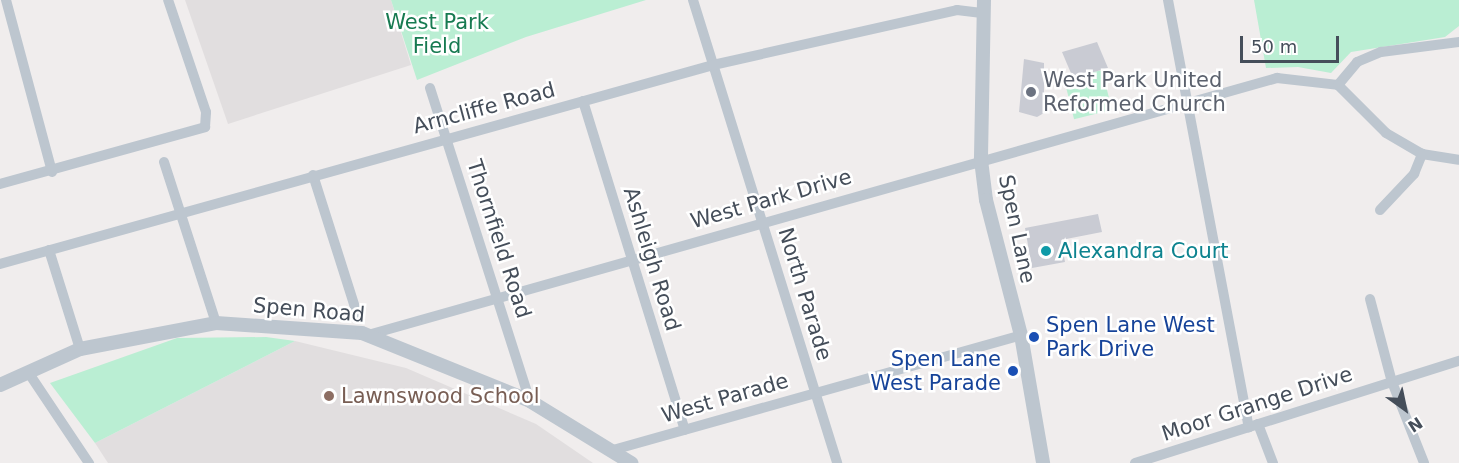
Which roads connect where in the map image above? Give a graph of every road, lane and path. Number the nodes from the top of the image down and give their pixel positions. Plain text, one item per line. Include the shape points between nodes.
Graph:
1 (6, 0) edge
2 (168, 0) edge
3 (693, 0) edge
4 (1168, 0) edge
5 (983, 7) edge
6 (1459, 42) edge
7 (713, 64) junction
8 (1338, 85) junction
9 (430, 88) dead end
10 (583, 100) junction
11 (1186, 103) junction
12 (447, 138) junction
13 (1422, 154) junction
14 (981, 160) junction
15 (1459, 160) edge
16 (164, 162) dead end
17 (52, 172) junction
18 (314, 175) junction
19 (0, 184) edge
20 (1380, 210) dead end
21 (178, 212) junction
22 (762, 222) junction
23 (49, 250) junction
24 (631, 258) junction
25 (0, 264) edge
26 (496, 296) junction
27 (1370, 299) dead end
28 (358, 317) dead end
29 (216, 323) junction
30 (368, 335) junction
31 (1021, 335) junction
32 (80, 350) junction
33 (1459, 361) edge
34 (28, 372) junction
35 (1392, 382) junction
36 (0, 386) edge
37 (815, 393) junction
38 (530, 401) junction
39 (1254, 425) junction
40 (685, 430) junction
41 (613, 450) junction
42 (89, 463) edge
43 (631, 463) edge
44 (837, 463) edge
45 (1043, 463) edge
46 (1135, 463) edge
47 (1273, 463) edge
48 (1424, 463) edge

1 - 17 street
2 - 17 street via 206,111 205,127
3 - 7 street, North Parade
4 - 11 street
5 - 7 street, Arncliffe Road
5 - 14 street, Spen Lane
6 - 8 street via 1381,52 1357,62
7 - 10 street, Arncliffe Road
7 - 22 street, North Parade
8 - 11 street, West Park Drive via 1277,78
8 - 13 street via 1386,133
9 - 12 street, Thornfield Road
10 - 12 street, Arncliffe Road
10 - 24 street, Ashleigh Road
11 - 14 street, West Park Drive
11 - 39 street
12 - 18 street, Arncliffe Road
12 - 26 street, Thornfield Road
13 - 15 street
13 - 20 street via 1414,174
14 - 22 street, West Park Drive
14 - 31 street, Spen Lane via 986,200
16 - 21 street
17 - 19 street
18 - 21 street, Arncliffe Road
18 - 28 street
21 - 23 street, Arncliffe Road
21 - 29 street
22 - 24 street, West Park Drive
22 - 37 street, North Parade
23 - 25 street, Arncliffe Road
23 - 32 street
24 - 26 street, West Park Drive
24 - 40 street, Ashleigh Road
26 - 30 street, West Park Drive
26 - 38 street, Thornfield Road
27 - 35 street
29 - 30 street, Spen Road
29 - 32 street, Spen Road
30 - 38 street, Spen Road
31 - 37 street, West Parade
31 - 45 street, Spen Lane
32 - 34 street, Spen Road
33 - 35 street, Moor Grange Drive
34 - 36 street, Spen Road
34 - 42 street
35 - 39 street, Moor Grange Drive
35 - 48 street
37 - 40 street, West Parade
37 - 44 street, North Parade
38 - 41 street, Spen Road
39 - 46 street, Moor Grange Drive
39 - 47 street
40 - 41 street, West Parade
41 - 43 street, Spen Road

